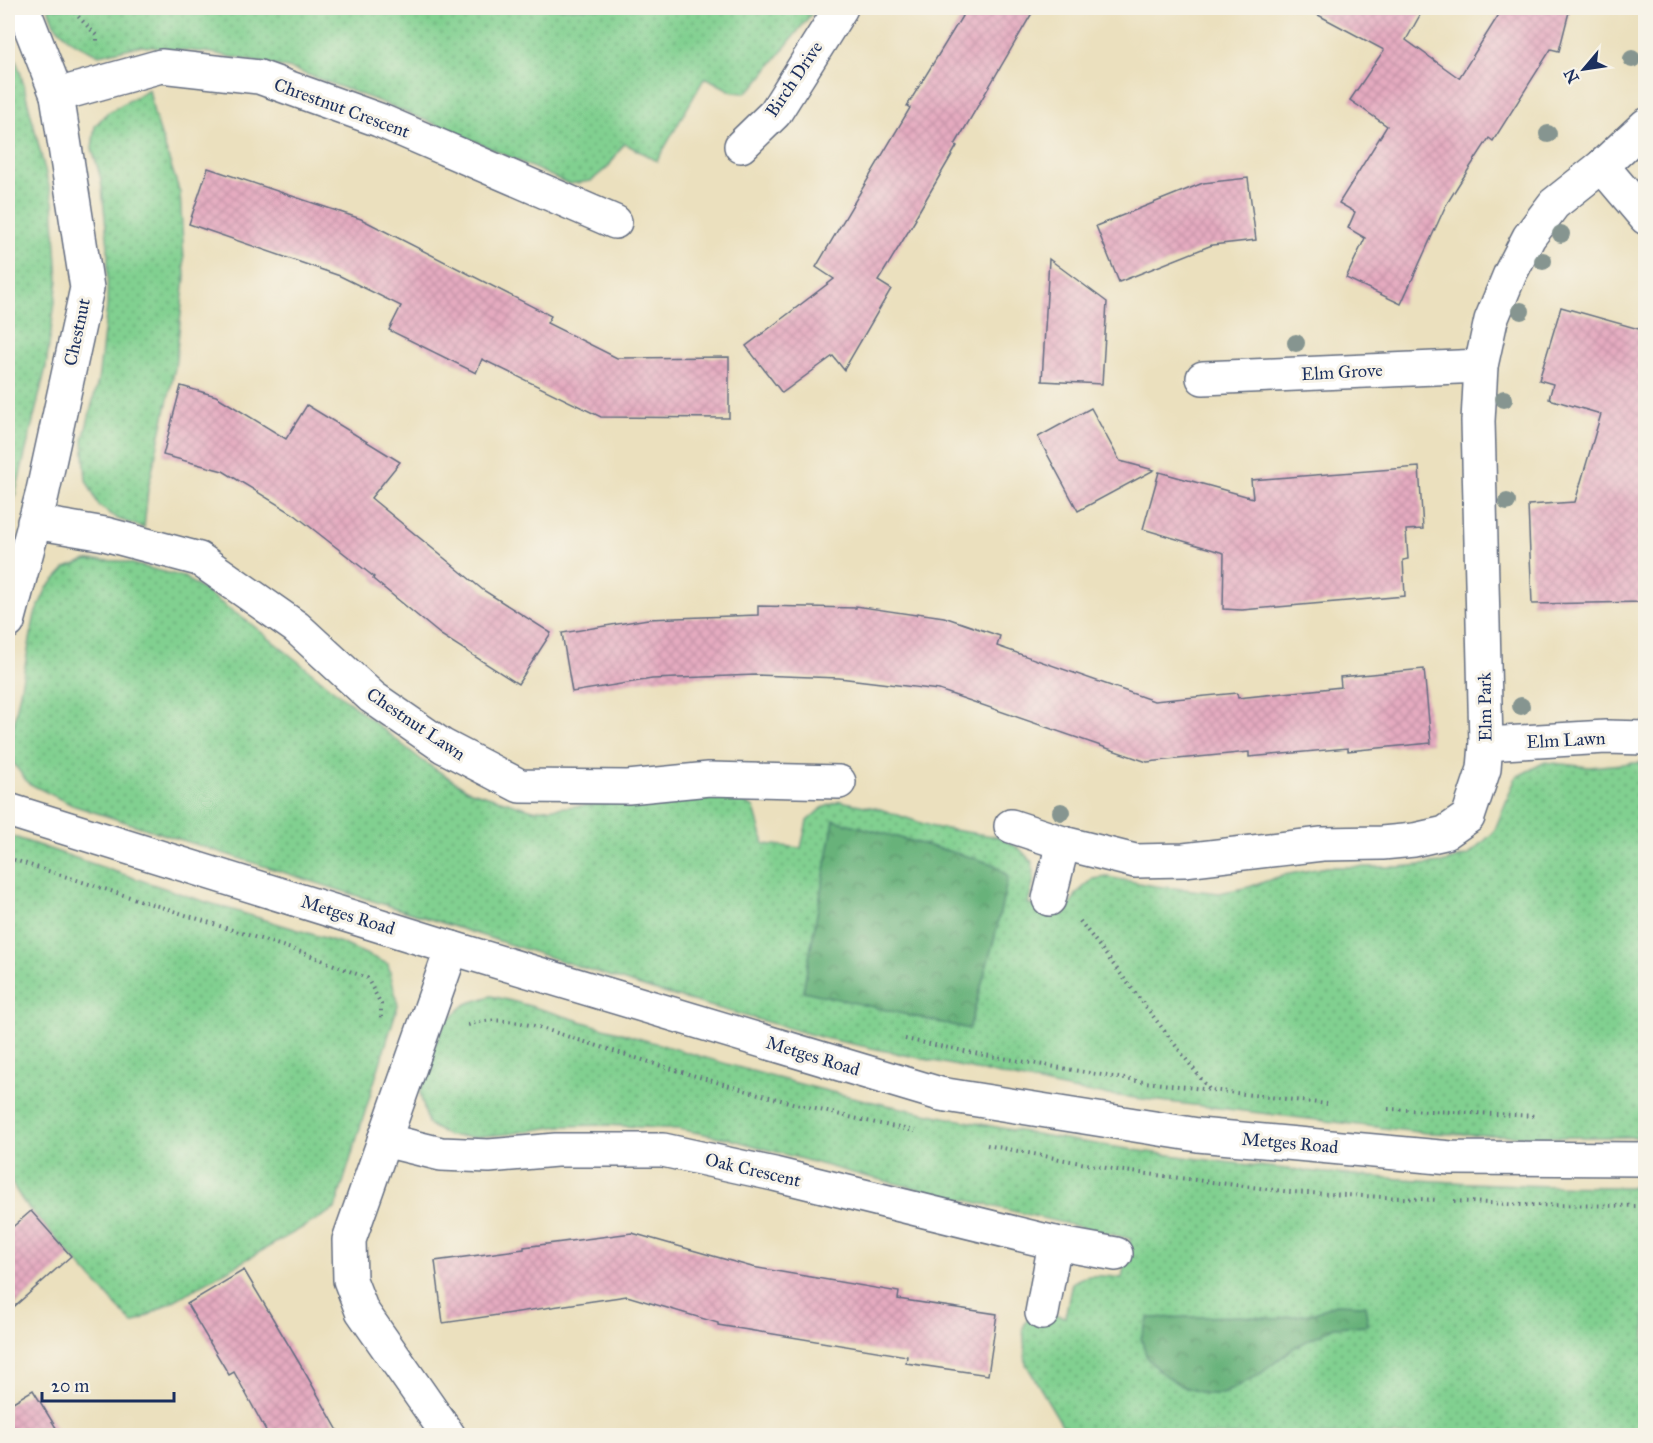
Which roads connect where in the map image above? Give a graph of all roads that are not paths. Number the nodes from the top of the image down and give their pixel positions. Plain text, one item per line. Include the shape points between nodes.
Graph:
1 (23, 8) edge
2 (841, 8) edge
3 (57, 95) junction
4 (1646, 126) edge
5 (741, 146) dead end
6 (1602, 166) junction
7 (1646, 218) edge
8 (615, 222) dead end
9 (1481, 366) junction
10 (1203, 378) dead end
11 (34, 522) junction
12 (8, 622) edge
13 (1646, 738) edge
14 (1486, 744) junction
15 (839, 782) dead end
16 (8, 810) edge
17 (1011, 826) dead end
18 (1063, 843) junction
19 (1051, 892) road end
20 (452, 948) junction
21 (384, 1140) junction
22 (1646, 1160) edge
23 (1055, 1244) junction
24 (1116, 1254) dead end
25 (1042, 1313) dead end
26 (449, 1436) edge

1 - 3 street, Chestnut
2 - 5 street, Birch Drive via 775,113
3 - 8 street, Chrestnut Crescent via 161,66 259,77 379,120
3 - 11 street, Chestnut via 87,288
4 - 6 street, Elm Park
6 - 7 street
6 - 9 street, Elm Park via 1554,204 1529,237 1491,320
9 - 10 street, Elm Grove
9 - 14 street, Elm Park via 1478,481
11 - 12 street, Chestnut
11 - 15 street, Chestnut Lawn via 105,534 200,560 296,627 372,697 443,747 520,786 628,787 709,779
13 - 14 street, Elm Lawn
14 - 18 street, Elm Park via 1484,769 1468,817 1445,833 1382,843 1322,844 1135,861
16 - 20 street, Metges Road
17 - 18 street, Elm Park
18 - 19 street
20 - 21 street
20 - 22 street, Metges Road via 940,1094 1198,1135 1451,1158
21 - 23 street, Oak Crescent via 441,1154 489,1156 556,1150 663,1150
21 - 26 street via 349,1240 350,1280 362,1311
23 - 24 street, Oak Crescent
23 - 25 street

